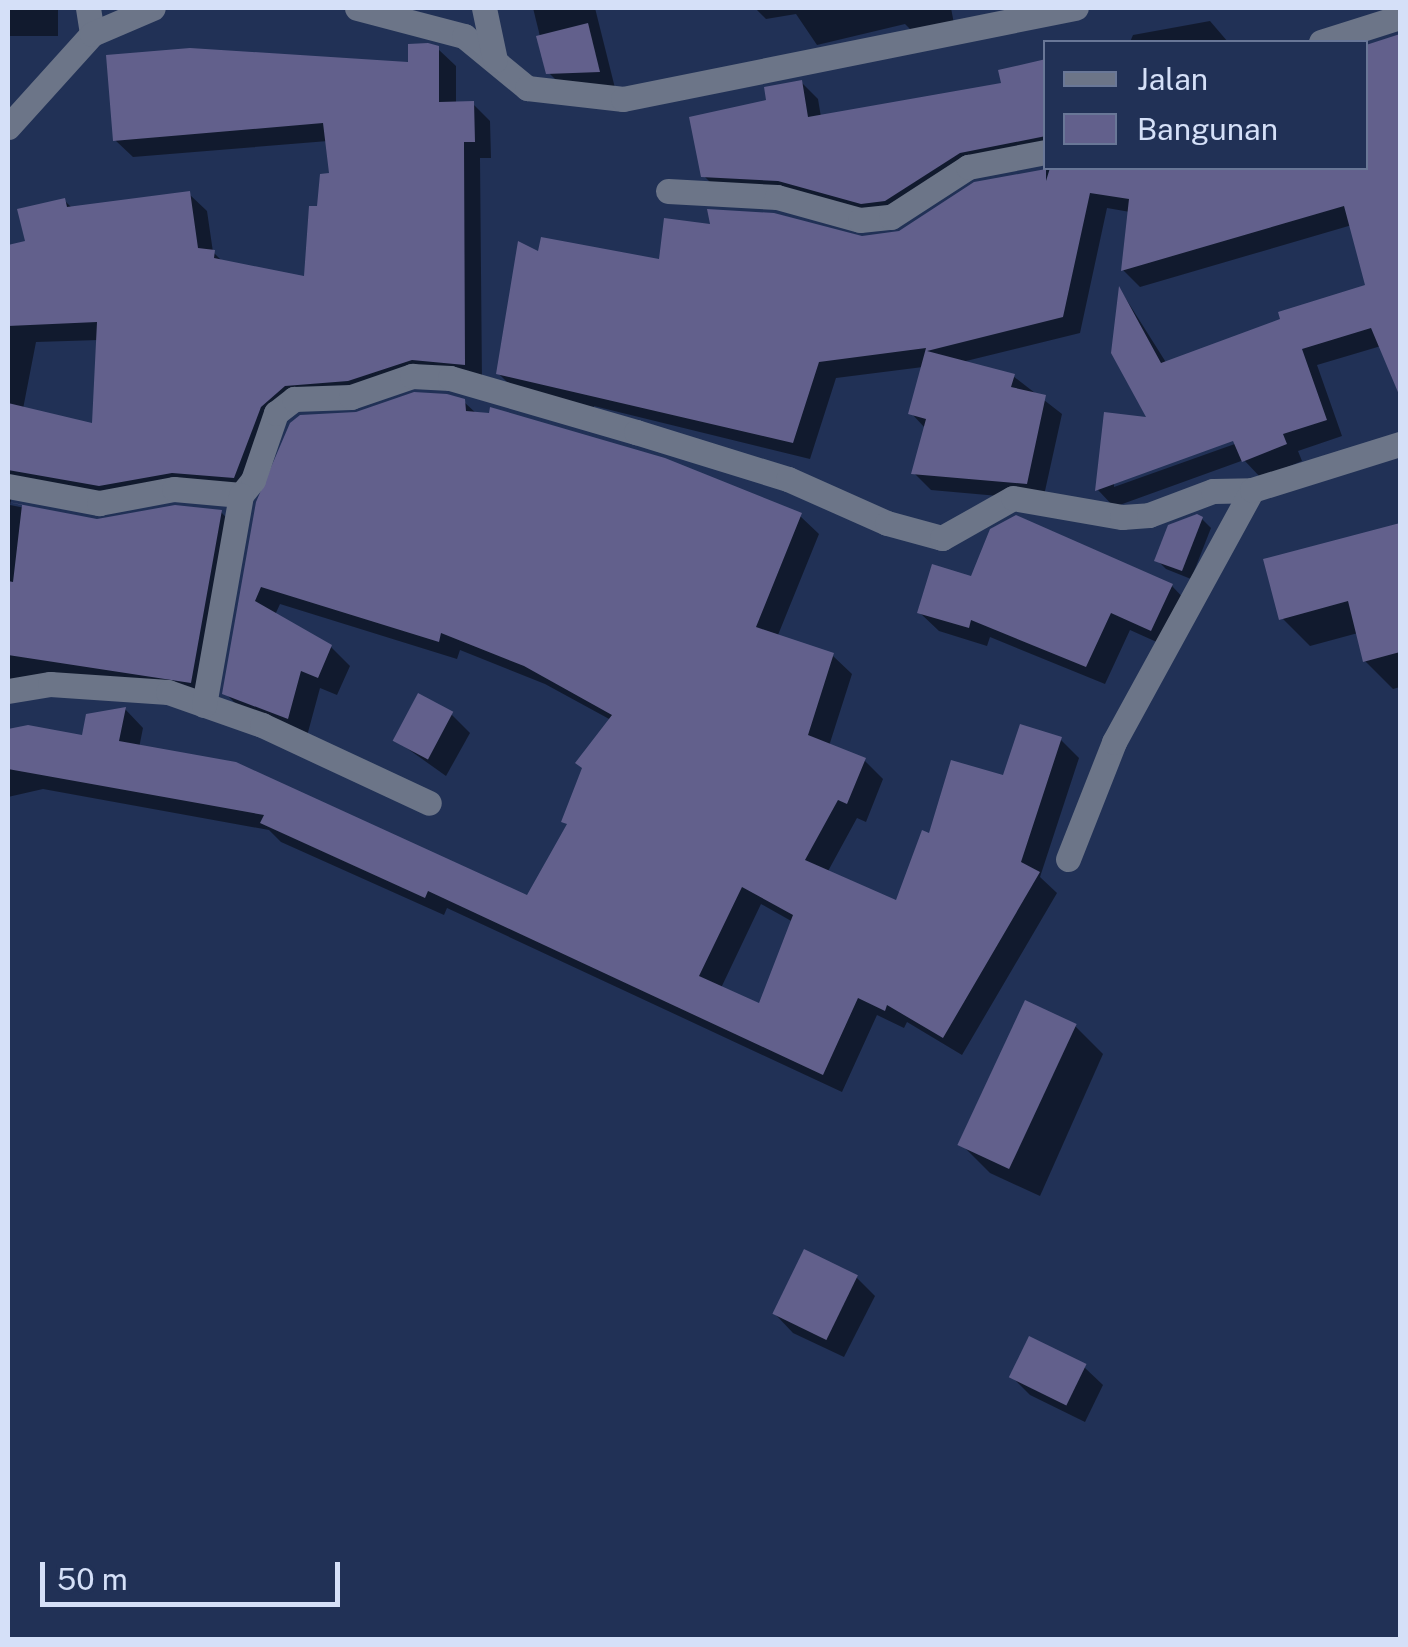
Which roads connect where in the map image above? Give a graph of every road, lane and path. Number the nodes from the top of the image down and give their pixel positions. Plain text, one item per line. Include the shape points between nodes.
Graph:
1 (88, 8) edge
2 (153, 8) edge
3 (357, 8) edge
4 (484, 8) edge
5 (1076, 8) edge
6 (1400, 17) edge
7 (92, 34) junction
8 (1327, 40) edge
9 (495, 60) junction
10 (8, 127) edge
11 (1043, 153) edge
12 (668, 191) dead end
13 (1400, 444) edge
14 (8, 486) edge
15 (1252, 490) junction
16 (241, 495) junction
17 (8, 691) edge
18 (204, 705) junction
19 (429, 803) dead end
20 (1068, 859) dead end

1 - 7 street
2 - 7 street
3 - 9 street via 437,24
4 - 9 street
5 - 9 street via 637,98 554,95 528,88
6 - 8 street
7 - 10 street
11 - 12 street via 968,167 891,217 860,220 777,197
13 - 15 street
14 - 16 street via 99,504 146,491
15 - 16 street via 1213,491 1149,515 1122,517 1013,498 942,538 887,523 788,479 636,432 464,382 412,376 352,397 294,399 276,413 253,480
15 - 20 street via 1114,742
16 - 18 street
17 - 18 street via 118,686
18 - 19 street via 262,724

